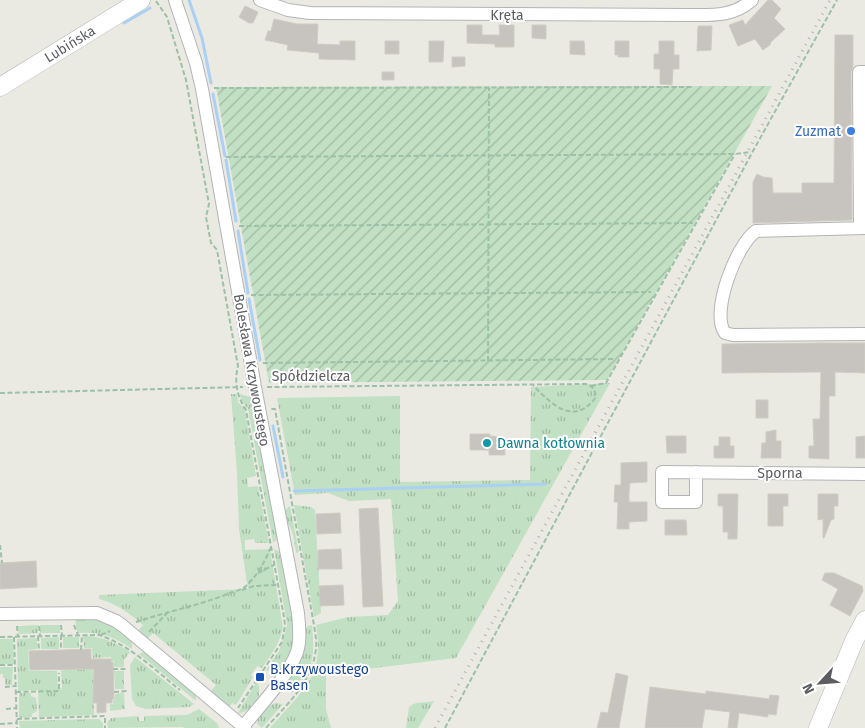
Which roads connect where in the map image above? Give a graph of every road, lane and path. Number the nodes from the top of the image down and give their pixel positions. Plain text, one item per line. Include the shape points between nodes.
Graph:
1 (148, 0) edge
2 (175, 0) edge
3 (260, 0) edge
4 (752, 0) edge
5 (837, 0) edge
6 (865, 72) edge
7 (0, 87) edge
8 (488, 87) junction
9 (694, 87) dead end
10 (202, 89) junction
11 (753, 152) junction
12 (735, 154) junction
13 (488, 156) junction
14 (214, 158) junction
15 (693, 223) dead end
16 (488, 224) junction
17 (226, 227) junction
18 (862, 228) edge
19 (651, 292) dead end
20 (488, 294) junction
21 (239, 296) junction
22 (865, 334) edge
23 (615, 359) dead end
24 (488, 361) junction
25 (251, 363) junction
26 (533, 385) junction
27 (591, 386) junction
28 (237, 387) junction
29 (255, 387) junction
30 (0, 393) edge
31 (275, 409) dead end
32 (696, 472) dead end
33 (865, 474) edge
34 (0, 545) edge
35 (271, 546) junction
36 (2, 563) dead end
37 (274, 564) junction
38 (256, 574) junction
39 (278, 585) junction
40 (240, 590) junction
41 (169, 611) junction
42 (0, 614) edge
43 (865, 620) edge
44 (39, 625) dead end
45 (62, 625) dead end
46 (17, 626) dead end
47 (123, 626) junction
48 (82, 634) junction
49 (61, 635) junction
50 (101, 635) junction
51 (16, 636) junction
52 (39, 636) junction
53 (0, 637) edge
54 (142, 642) junction
55 (61, 650) dead end
56 (82, 650) dead end
57 (39, 651) dead end
58 (0, 665) edge
59 (15, 665) junction
60 (113, 669) dead end
61 (127, 669) dead end
62 (59, 673) dead end
63 (5, 686) dead end
64 (16, 686) junction
65 (180, 690) dead end
66 (128, 691) dead end
67 (16, 692) junction
68 (114, 692) dead end
69 (16, 708) junction
70 (6, 709) dead end
71 (235, 712) dead end
72 (17, 719) junction
73 (17, 723) junction
74 (0, 724) edge
75 (17, 728) edge
76 (105, 728) edge
77 (243, 728) edge
78 (266, 728) edge
79 (445, 728) edge
80 (818, 728) edge

1 - 7 main road, Lubińska
1 - 28 path via 167,17 186,80 209,204 206,216 211,243 217,250 238,366
2 - 10 street, Bolesława Krzywoustego
3 - 4 street, Kręta via 288,10 310,13 688,16 726,15
5 - 11 path
6 - 18 street via 860,72
8 - 9 path
8 - 10 path
8 - 13 path
10 - 14 street, Bolesława Krzywoustego
11 - 12 path
11 - 79 path
12 - 13 path
12 - 27 path via 606,383
13 - 14 path
13 - 16 path
14 - 17 street, Bolesława Krzywoustego
15 - 16 path
16 - 17 path
16 - 20 path
17 - 21 street, Bolesława Krzywoustego
18 - 22 street via 756,231 742,246 732,267 723,291 720,322 725,333 732,335
19 - 20 path
20 - 21 path
20 - 24 path
21 - 25 street, Bolesława Krzywoustego
23 - 24 path
24 - 25 path
25 - 29 street, Bolesława Krzywoustego
26 - 27 path, Spółdzielcza
26 - 27 path via 562,410 574,412 596,397
26 - 29 path, Spółdzielcza
28 - 29 path, Spółdzielcza
28 - 30 path, Spółdzielcza
28 - 35 path via 246,410
29 - 77 street, Bolesława Krzywoustego via 299,633 297,651 288,669
31 - 78 path via 317,646 313,666 304,684
32 - 33 street, Sporna
34 - 36 path
35 - 37 path
35 - 38 path
37 - 38 path
37 - 39 path
38 - 40 path
39 - 40 path
39 - 71 path via 285,626 282,642
40 - 41 path
41 - 47 path
41 - 54 path
42 - 47 street via 97,613
43 - 80 main road
44 - 52 path
45 - 49 path
46 - 51 path
47 - 50 path
47 - 54 street
48 - 49 path
48 - 50 path
48 - 56 path
49 - 52 path
49 - 55 path
50 - 65 path via 131,650
51 - 52 path
51 - 53 path
51 - 59 path
52 - 57 path
54 - 77 street
58 - 59 path
59 - 64 path
60 - 61 path
62 - 67 path via 59,691
63 - 64 path
64 - 67 path
66 - 68 path
67 - 69 path
69 - 70 path
69 - 72 path
72 - 73 path
72 - 76 path via 105,716
73 - 74 path
73 - 75 path

